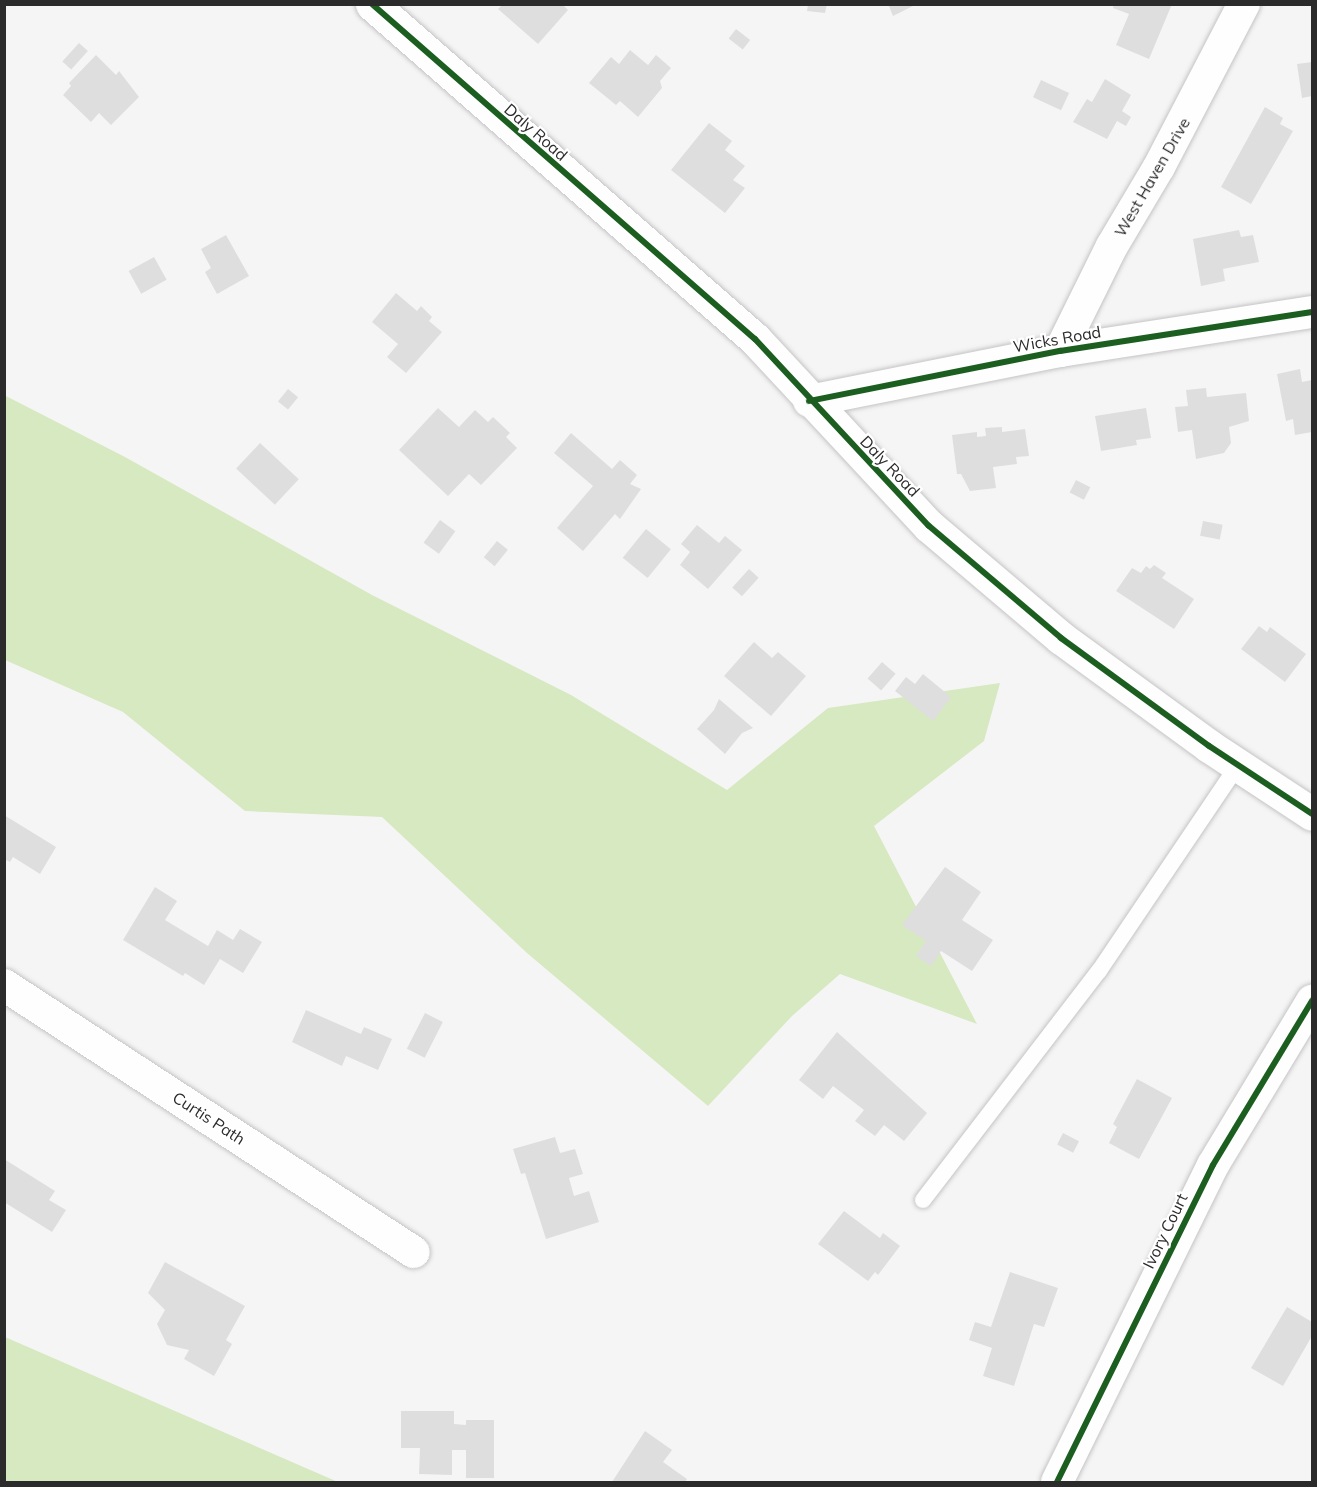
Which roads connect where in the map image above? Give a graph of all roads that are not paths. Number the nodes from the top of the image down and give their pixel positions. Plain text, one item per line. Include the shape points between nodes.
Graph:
1 (372, 4) edge
2 (1244, 4) edge
3 (1312, 312) edge
4 (1060, 351) junction
5 (809, 401) junction
6 (1238, 765) junction
7 (1312, 814) edge
8 (4, 985) edge
9 (1312, 1001) edge
10 (923, 1200) dead end
11 (414, 1252) dead end
12 (1057, 1482) edge

1 - 5 street, Daly Road via 755,339
2 - 4 street, West Haven Drive via 1160,167 1112,246
3 - 4 street, Wicks Road
4 - 5 street, Wicks Road
5 - 6 street, Daly Road via 929,526 1061,638
6 - 7 street, Daly Road
6 - 10 lane via 1099,970
8 - 11 street, Curtis Path
9 - 12 street, Ivory Court via 1212,1166

